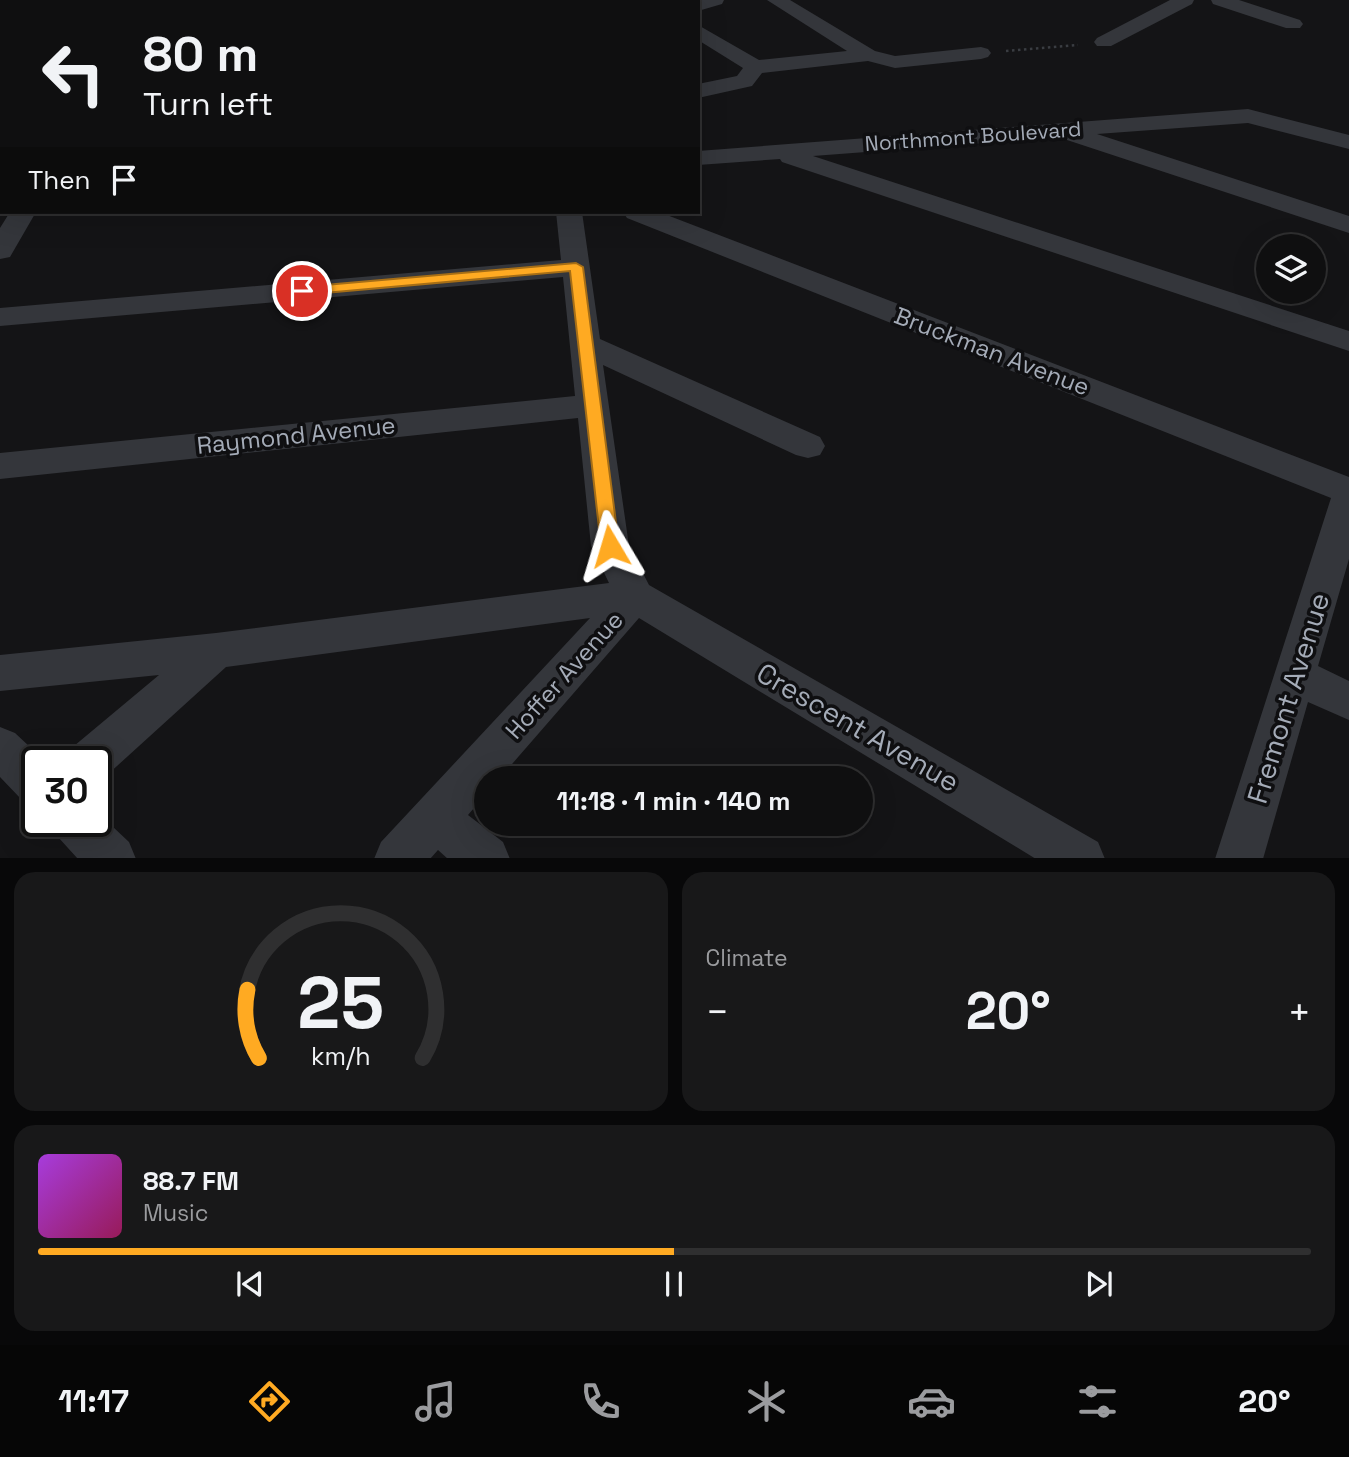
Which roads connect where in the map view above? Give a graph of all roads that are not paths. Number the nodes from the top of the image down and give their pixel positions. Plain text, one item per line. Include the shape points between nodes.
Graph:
1 (776, 0) edge
2 (1185, 0) edge
3 (1220, 0) edge
4 (1293, 24) dead end
5 (700, 32) edge
6 (1104, 42) road end
7 (981, 53) road end
8 (867, 55) junction
9 (755, 67) junction
10 (700, 91) edge
11 (1058, 129) junction
12 (1349, 142) edge
13 (775, 152) junction
14 (700, 158) edge
15 (22, 214) edge
16 (569, 214) edge
17 (641, 214) edge
18 (1349, 225) edge
19 (0, 251) edge
20 (576, 267) junction
21 (0, 317) edge
22 (1349, 341) edge
23 (586, 345) junction
24 (593, 405) junction
25 (808, 446) dead end
26 (0, 466) edge
27 (1349, 491) edge
28 (1349, 497) edge
29 (635, 596) junction
30 (216, 651) junction
31 (0, 673) edge
32 (1296, 676) junction
33 (1349, 701) edge
34 (107, 746) edge
35 (0, 747) edge
36 (21, 768) edge
37 (435, 818) junction
38 (90, 837) edge
39 (111, 858) edge
40 (399, 858) edge
41 (485, 858) edge
42 (1079, 858) edge
43 (1239, 858) edge

1 - 8 street
2 - 6 street
3 - 4 street
5 - 9 street
7 - 8 street via 895,62
8 - 9 street
9 - 10 street via 744,82
11 - 12 street, Northmont Boulevard via 1248,116
11 - 13 street, Northmont Boulevard
11 - 18 street
13 - 14 street, Northmont Boulevard
13 - 22 street
15 - 19 street
16 - 20 street, Hoffer Avenue
17 - 27 street, Bruckman Avenue
20 - 21 street
20 - 23 street, Hoffer Avenue
23 - 24 street, Hoffer Avenue
23 - 25 street
24 - 26 street, Raymond Avenue
24 - 29 street, Hoffer Avenue via 610,546
28 - 32 street, Fremont Avenue
29 - 30 street
29 - 37 street, Hoffer Avenue
29 - 42 street, Crescent Avenue
30 - 31 street
30 - 34 street
32 - 33 street
32 - 43 street, Fremont Avenue
35 - 36 street
37 - 40 street, Hoffer Avenue
37 - 41 street
38 - 39 street

